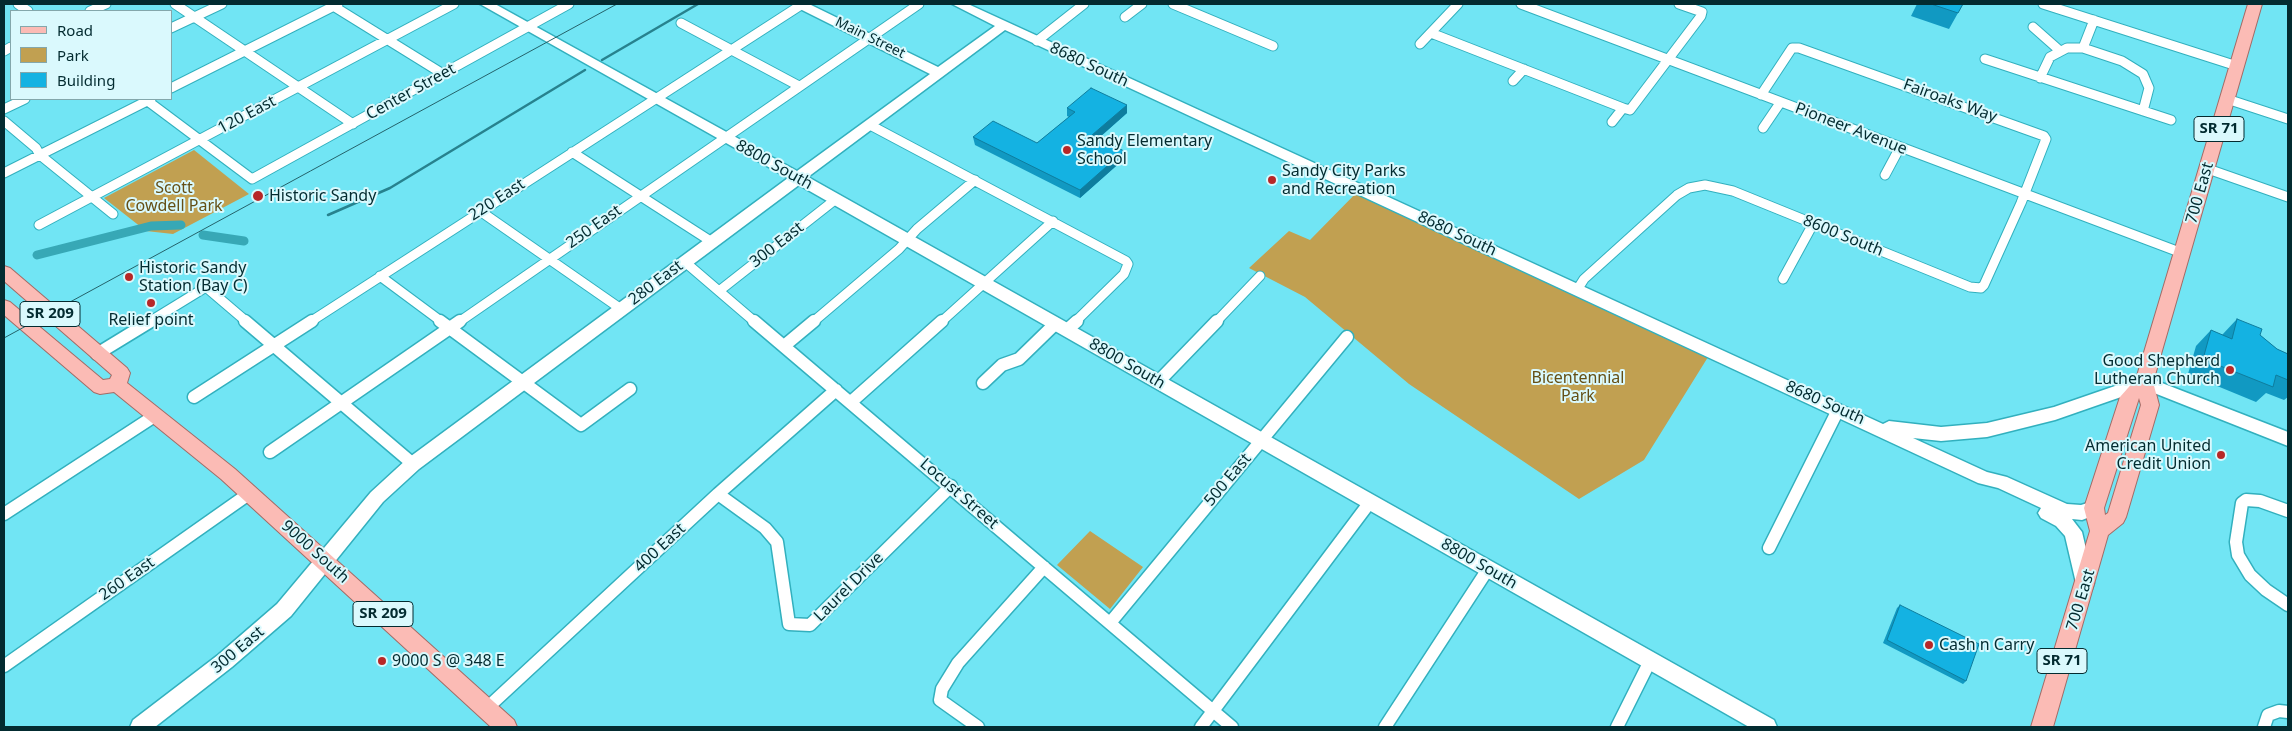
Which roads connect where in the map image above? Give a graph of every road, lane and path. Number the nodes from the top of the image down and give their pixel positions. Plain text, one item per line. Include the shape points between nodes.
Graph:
1 (106, 4) edge
2 (175, 4) edge
3 (222, 4) edge
4 (334, 4) edge
5 (454, 4) edge
6 (486, 4) edge
7 (569, 4) edge
8 (801, 4) edge
9 (919, 4) edge
10 (958, 4) edge
11 (1084, 4) edge
12 (1142, 4) edge
13 (1174, 4) edge
14 (1458, 4) edge
15 (1521, 4) edge
16 (1679, 4) edge
17 (2043, 4) edge
18 (2255, 4) edge
19 (92, 10) edge
20 (195, 17) junction
21 (1125, 17) dead end
22 (2094, 20) junction
23 (681, 23) dead end
24 (1004, 25) junction
25 (2033, 27) dead end
26 (172, 28) edge
27 (526, 28) junction
28 (1431, 33) junction
29 (869, 38) junction
30 (388, 40) junction
31 (1037, 40) junction
32 (1420, 44) dead end
33 (1274, 46) dead end
34 (2082, 48) junction
35 (731, 50) junction
36 (2059, 50) junction
37 (245, 51) junction
38 (1985, 59) dead end
39 (1668, 60) junction
40 (2237, 66) junction
41 (1524, 69) junction
42 (939, 73) junction
43 (443, 74) junction
44 (2040, 78) junction
45 (1513, 81) dead end
46 (799, 86) junction
47 (298, 87) junction
48 (172, 88) edge
49 (1760, 95) junction
50 (655, 99) junction
51 (2227, 99) junction
52 (23, 100) edge
53 (146, 100) edge
54 (149, 100) edge
55 (1780, 102) junction
56 (1623, 108) junction
57 (4, 109) edge
58 (2142, 111) junction
59 (2288, 119) edge
60 (2171, 120) dead end
61 (4, 122) edge
62 (1612, 122) dead end
63 (353, 124) junction
64 (870, 125) junction
65 (1763, 128) dead end
66 (724, 138) junction
67 (200, 140) junction
68 (1900, 147) junction
69 (572, 152) junction
70 (40, 155) junction
71 (2208, 169) junction
72 (4, 173) edge
73 (1885, 175) dead end
74 (798, 178) junction
75 (975, 180) junction
76 (2024, 194) junction
77 (640, 195) junction
78 (91, 197) junction
79 (2288, 197) edge
80 (836, 199) junction
81 (480, 211) junction
82 (113, 214) dead end
83 (1053, 221) junction
84 (1813, 224) junction
85 (39, 225) dead end
86 (908, 240) junction
87 (712, 242) junction
88 (2182, 253) junction
89 (548, 259) junction
90 (685, 262) junction
91 (4, 273) edge
92 (380, 276) junction
93 (1260, 276) dead end
94 (1783, 279) dead end
95 (984, 283) junction
96 (1577, 290) junction
97 (719, 291) junction
98 (4, 307) edge
99 (621, 309) junction
100 (1061, 327) junction
101 (449, 328) junction
102 (1347, 337) dead end
103 (274, 345) junction
104 (784, 346) junction
105 (97, 354) junction
106 (1158, 382) junction
107 (2144, 382) junction
108 (522, 383) junction
109 (982, 383) dead end
110 (118, 384) junction
111 (630, 389) dead end
112 (836, 390) junction
113 (194, 397) dead end
114 (851, 402) junction
115 (340, 403) junction
116 (1838, 410) junction
117 (156, 416) junction
118 (1874, 426) junction
119 (2288, 439) edge
120 (1261, 440) junction
121 (270, 452) dead end
122 (413, 464) junction
123 (1984, 478) junction
124 (951, 486) junction
125 (250, 492) junction
126 (718, 494) junction
127 (1370, 502) junction
128 (2094, 508) junction
129 (2288, 511) edge
130 (4, 514) edge
131 (2100, 531) junction
132 (1769, 548) dead end
133 (325, 560) junction
134 (1044, 567) junction
135 (1488, 569) junction
136 (2086, 584) junction
137 (2288, 605) edge
138 (1110, 623) junction
139 (1650, 661) junction
140 (4, 666) edge
141 (486, 709) junction
142 (1214, 711) junction
143 (2288, 712) edge
144 (140, 727) edge
145 (506, 727) edge
146 (978, 727) edge
147 (1200, 727) edge
148 (1232, 727) edge
149 (1385, 727) edge
150 (1616, 727) edge
151 (1767, 727) edge
152 (2042, 727) edge
153 (2264, 727) edge

1 - 19 street
2 - 20 street
3 - 20 street
4 - 30 street
4 - 37 street
5 - 30 street, 120 East
6 - 27 street, 8800 South
7 - 27 street, Center Street
8 - 29 street, Main Street
8 - 35 street, 220 East
9 - 29 street, 250 East
10 - 24 street, 8680 South
11 - 31 street
12 - 21 street
13 - 33 street
14 - 28 street
15 - 39 street, Pioneer Avenue
16 - 39 street via 1702,12 1702,16
17 - 22 street
18 - 40 main road, 700 East / SR 71
20 - 26 street
20 - 37 street
22 - 34 street
22 - 40 street
23 - 35 street
24 - 31 street, 8680 South
24 - 42 street, 280 East
25 - 36 street
27 - 43 street, Center Street
27 - 50 street, 8800 South
28 - 32 street
28 - 41 street
29 - 42 street, Main Street
29 - 46 street, 250 East
30 - 43 street
30 - 47 street, 120 East
31 - 96 street, 8680 South
34 - 36 street
34 - 58 street via 2122,61 2138,70 2149,84
35 - 46 street
35 - 50 street, 220 East
36 - 44 street via 2050,57
37 - 47 street
37 - 48 street
38 - 44 street
39 - 49 street, Pioneer Avenue
39 - 56 street via 1630,110
40 - 51 main road, 700 East / SR 71
41 - 45 street
41 - 56 street
42 - 64 street, 280 East
43 - 63 street, Center Street
44 - 58 street
46 - 66 street, 250 East
47 - 63 street
47 - 67 street, 120 East
49 - 55 street, Pioneer Avenue
49 - 76 street, Fairoaks Way via 1795,48 2044,136 2046,139
50 - 66 street, 8800 South
50 - 69 street, 220 East
51 - 59 street
51 - 71 main road, 700 East / SR 71
52 - 57 street
53 - 70 street
54 - 67 street
55 - 65 street
55 - 68 street, Pioneer Avenue
56 - 62 street
58 - 60 street
61 - 70 street
63 - 67 street, Center Street via 252,178
64 - 74 street, 280 East
64 - 75 street
66 - 74 street, 8800 South
66 - 77 street, 250 East
67 - 78 street, 120 East
68 - 73 street
68 - 76 street, Pioneer Avenue
69 - 77 street
69 - 81 street, 220 East
70 - 72 street
70 - 78 street
71 - 79 street
71 - 88 main road, 700 East / SR 71
74 - 80 street, 8800 South
74 - 87 street, 280 East
75 - 83 street
75 - 86 street
76 - 84 street, 8600 South via 1981,288 1970,287
76 - 88 street, Pioneer Avenue
77 - 87 street
77 - 89 street, 250 East
78 - 82 street
78 - 85 street, 120 East
80 - 86 street, 8800 South
80 - 97 street, 300 East
81 - 89 street
81 - 92 street, 220 East
83 - 95 street
83 - 100 street via 1121,257 1128,264 1124,274
84 - 94 street
84 - 96 street, 8600 South via 1733,191 1697,186 1682,191 1584,279
86 - 95 street, 8800 South
86 - 104 street
87 - 90 street, 280 East
88 - 107 main road, 700 East / SR 71
89 - 99 street
89 - 101 street, 250 East
90 - 97 street, Locust Street
90 - 99 street, 280 East
91 - 98 main road via 10,298
91 - 105 main road, 9000 South / SR 209
92 - 101 street
92 - 103 street, 220 East
93 - 106 street
95 - 100 street, 8800 South
95 - 114 street
96 - 116 street, 8680 South
97 - 104 street, Locust Street
98 - 110 main road, SR 209 via 100,387
99 - 108 street, 280 East
100 - 106 street, 8800 South
100 - 109 street via 1019,359 1002,364
101 - 108 street
101 - 115 street, 250 East
102 - 120 street, 500 East
103 - 105 street via 206,286
103 - 113 street, 220 East
103 - 115 street
104 - 112 street, Locust Street
105 - 110 main road, 9000 South / SR 209 via 121,373
106 - 120 street, 8800 South
107 - 118 street via 2055,413 1987,430 1941,434
107 - 119 street
107 - 128 main road, 700 East / SR 71 via 2129,397
107 - 131 main road, 700 East / SR 71 via 2150,405 2141,436 2116,517
108 - 111 street via 581,425
108 - 122 street, 280 East
110 - 117 main road, 9000 South / SR 209
112 - 114 street, Locust Street
112 - 126 street, 400 East
114 - 124 street, Locust Street
115 - 121 street, 250 East
115 - 122 street
116 - 118 street, 8680 South
116 - 132 street
117 - 125 main road, 9000 South / SR 209
117 - 130 street
118 - 123 street, 8680 South
120 - 127 street, 8800 South
120 - 138 street, 500 East
122 - 133 street, 280 East via 377,497
123 - 128 street via 2001,482 2065,511 2082,513
123 - 136 street via 1998,489 2067,524 2075,536
124 - 126 street, Laurel Drive via 810,625 789,624 776,542 765,528
124 - 134 street, Locust Street
125 - 133 main road, 9000 South / SR 209
125 - 140 street, 260 East
126 - 141 street, 400 East
127 - 135 street, 8800 South
127 - 142 street
128 - 131 main road, 700 East / SR 71
129 - 137 street via 2252,500 2242,503 2236,542 2245,569
131 - 136 main road, 700 East / SR 71
133 - 141 main road, 9000 South / SR 209
133 - 144 street, 300 East via 298,595 266,628
134 - 138 street, Locust Street
134 - 146 street via 958,663 942,689 940,700
135 - 139 street, 8800 South
135 - 149 street
136 - 152 main road, 700 East / SR 71
138 - 142 street, Locust Street
139 - 150 street
139 - 151 street, 8800 South
141 - 145 main road, 9000 South / SR 209
142 - 147 street
142 - 148 street, Locust Street
143 - 153 street via 2268,715

